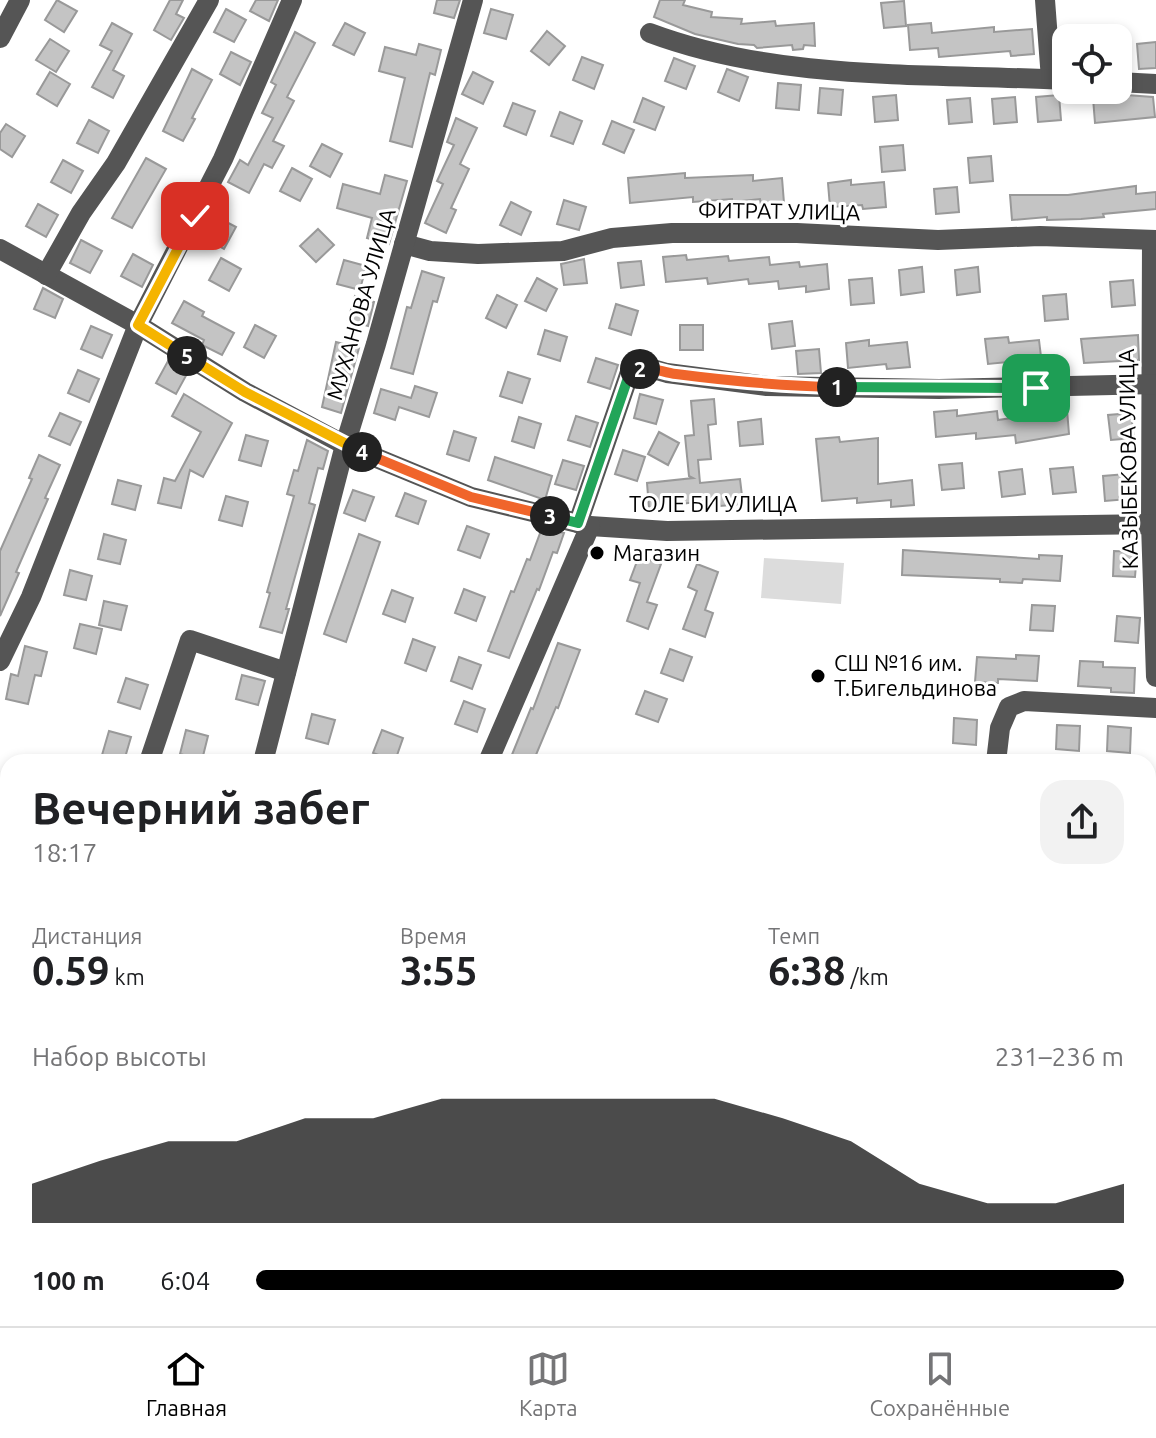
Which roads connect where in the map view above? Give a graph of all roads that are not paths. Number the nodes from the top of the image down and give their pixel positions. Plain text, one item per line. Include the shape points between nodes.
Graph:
1 (20, 0) edge
2 (209, 0) edge
3 (292, 0) edge
4 (473, 0) edge
5 (1045, 0) edge
6 (650, 33) dead end
7 (0, 38) edge
8 (1052, 43) edge
9 (1052, 79) edge
10 (1132, 83) edge
11 (1156, 84) edge
12 (1154, 240) edge
13 (404, 244) junction
14 (0, 249) edge
15 (46, 275) junction
16 (138, 325) junction
17 (1153, 384) edge
18 (345, 445) junction
19 (1154, 524) edge
20 (584, 525) junction
21 (0, 661) edge
22 (286, 672) junction
23 (1156, 677) edge
24 (1156, 708) edge
25 (152, 754) edge
26 (265, 754) edge
27 (491, 754) edge
28 (997, 754) edge

1 - 7 street
2 - 15 street
3 - 16 street via 223,159
4 - 13 street, МУХАНОВА УЛИЦА
5 - 8 street
6 - 9 street via 740,59 854,71
10 - 11 street
12 - 13 street, ФИТРАТ УЛИЦА via 672,233 612,238 563,251 478,254
12 - 17 street, КАЗЫБЕКОВА УЛИЦА
13 - 18 street, МУХАНОВА УЛИЦА
14 - 15 street, ТОЛЕ БИ УЛИЦА
15 - 16 street, ТОЛЕ БИ УЛИЦА
16 - 18 street, ТОЛЕ БИ УЛИЦА via 245,392
16 - 21 street via 31,597
17 - 19 street, КАЗЫБЕКОВА УЛИЦА
17 - 20 street via 767,386 646,367 630,372
18 - 20 street, ТОЛЕ БИ УЛИЦА via 471,497
18 - 22 street, МУХАНОВА УЛИЦА
19 - 20 street, ТОЛЕ БИ УЛИЦА via 667,531
19 - 23 street, КАЗЫБЕКОВА УЛИЦА
20 - 27 street
22 - 25 street via 190,640
22 - 26 street, МУХАНОВА УЛИЦА
24 - 28 street via 1024,701 1009,707

